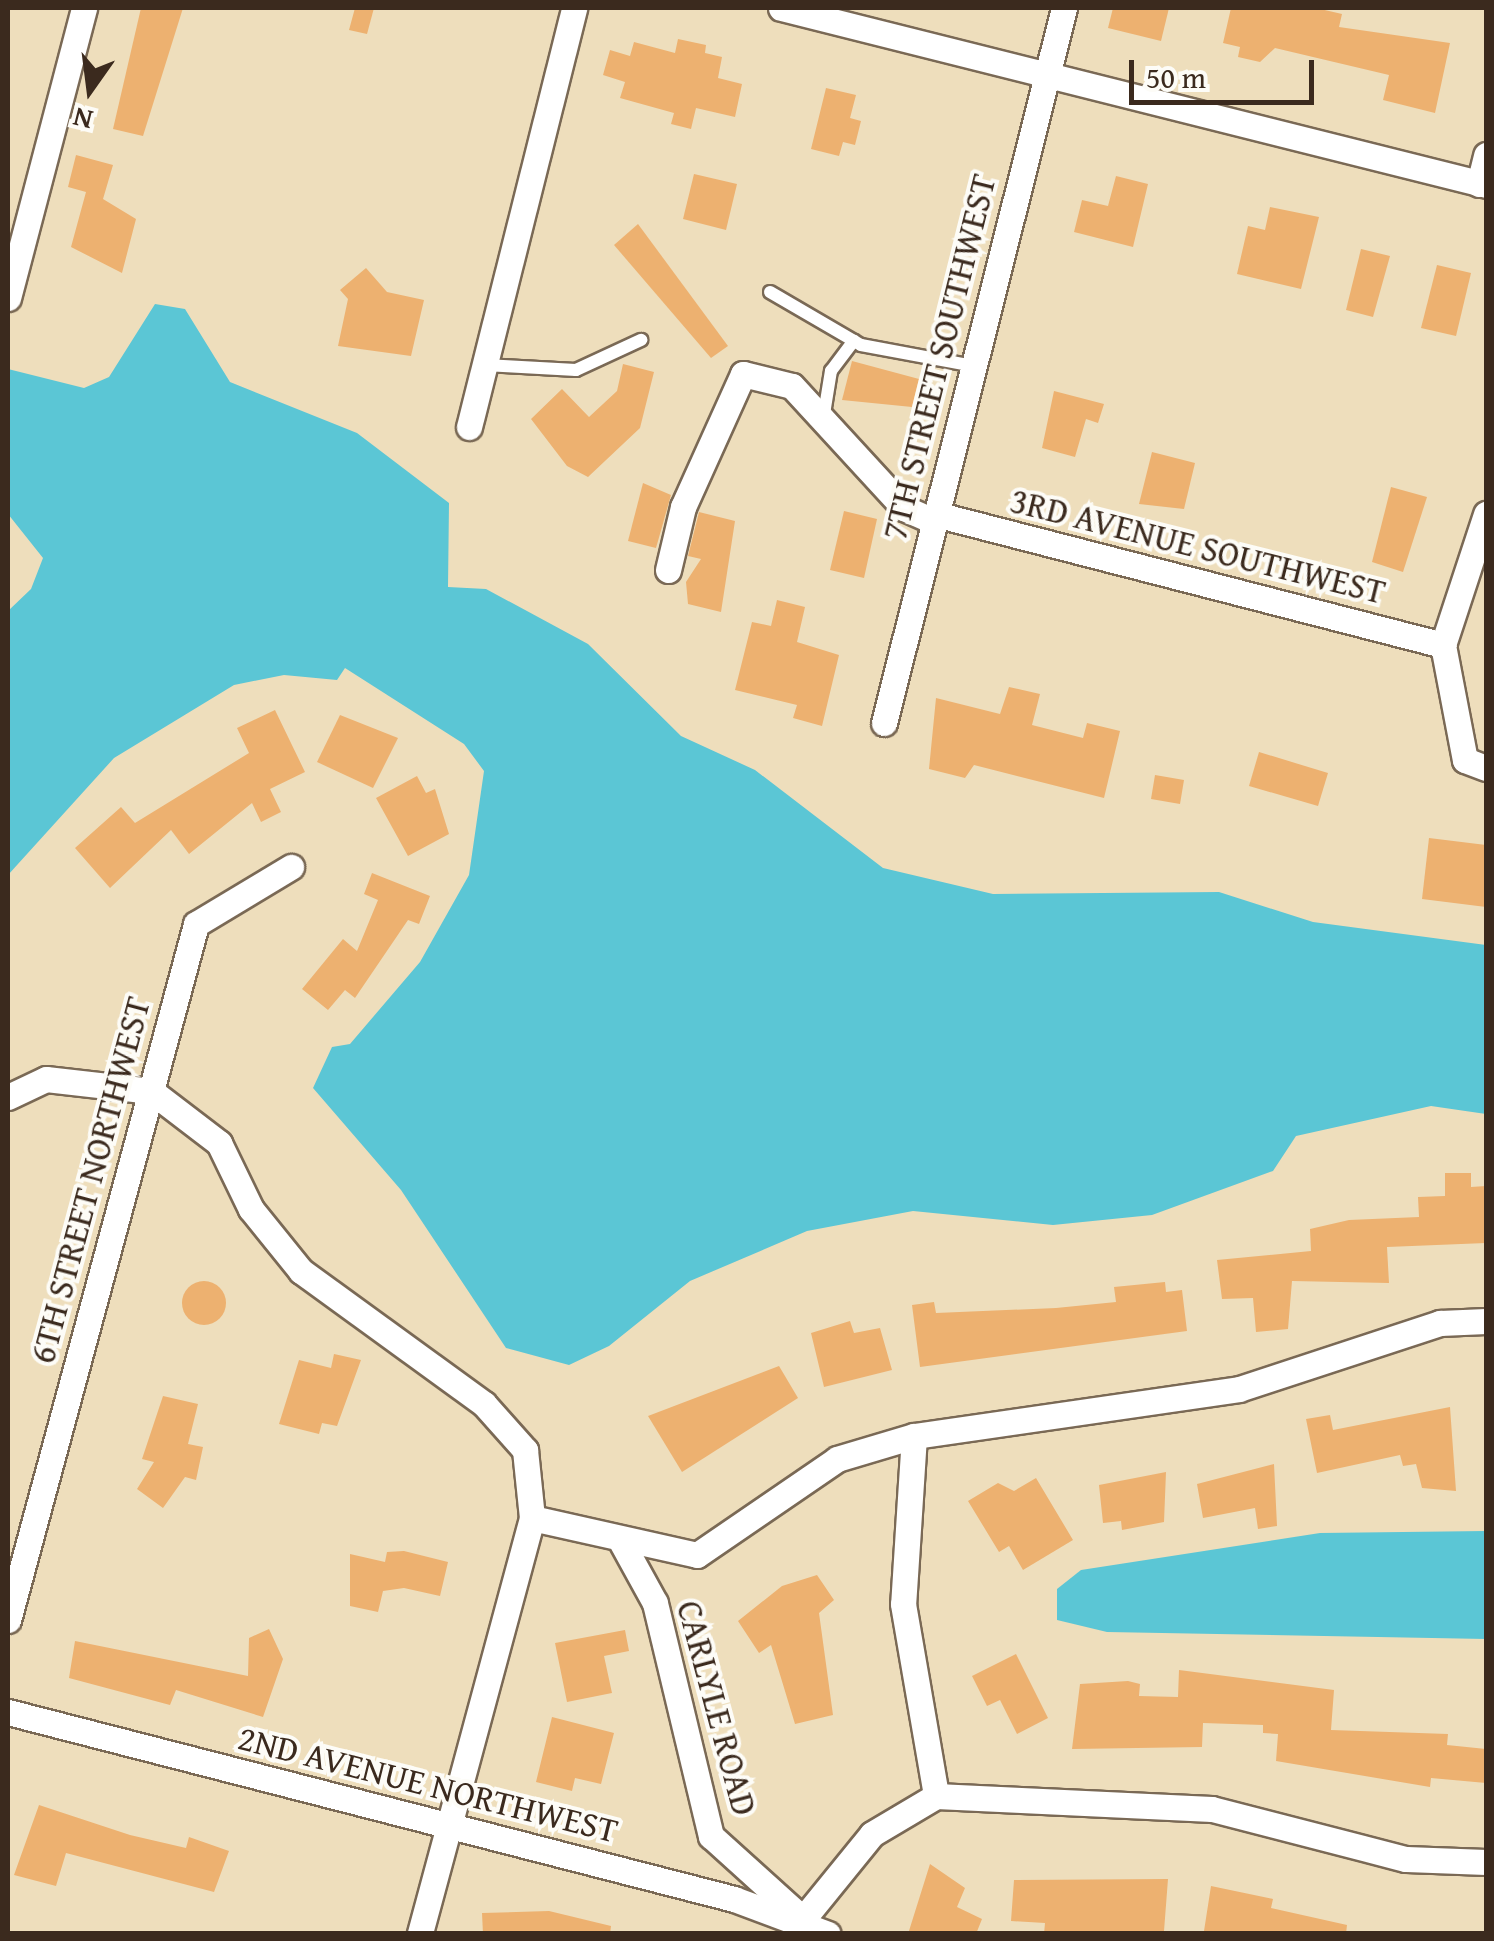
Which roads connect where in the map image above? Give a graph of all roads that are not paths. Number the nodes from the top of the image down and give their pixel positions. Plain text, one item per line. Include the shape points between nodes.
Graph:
1 (84, 8) edge
2 (574, 8) edge
3 (782, 8) edge
4 (1064, 8) edge
5 (1046, 76) junction
6 (1486, 155) edge
7 (1483, 185) edge
8 (770, 292) dead end
9 (8, 298) edge
10 (642, 340) dead end
11 (854, 341) junction
12 (484, 365) junction
13 (972, 366) junction
14 (824, 414) junction
15 (469, 427) dead end
16 (1486, 514) edge
17 (934, 518) junction
18 (668, 570) dead end
19 (1443, 645) junction
20 (884, 723) dead end
21 (1476, 764) edge
22 (292, 867) dead end
23 (151, 1091) junction
24 (8, 1097) edge
25 (1486, 1321) edge
26 (914, 1436) junction
27 (532, 1518) junction
28 (622, 1542) junction
29 (8, 1620) edge
30 (8, 1712) edge
31 (936, 1796) junction
32 (448, 1823) junction
33 (1486, 1862) edge
34 (803, 1920) junction
35 (420, 1934) edge
36 (828, 1934) edge

1 - 9 street
2 - 12 street
3 - 5 street
4 - 5 street, 7TH STREET SOUTHWEST
5 - 7 street
5 - 13 street, 7TH STREET SOUTHWEST
6 - 7 street
8 - 11 lane
10 - 12 lane via 576,370
11 - 13 lane via 936,366
11 - 14 lane via 831,371
12 - 15 street
13 - 17 street, 7TH STREET SOUTHWEST
14 - 17 street, 3RD AVENUE SOUTHWEST via 904,508
14 - 18 street, 3RD AVENUE SOUTHWEST via 776,376 743,374 683,507
16 - 19 street
17 - 19 street, 3RD AVENUE SOUTHWEST
17 - 20 street, 7TH STREET SOUTHWEST
19 - 21 street
22 - 23 street, 6TH STREET NORTHWEST via 196,924
23 - 24 street via 46,1079
23 - 27 street via 219,1143 251,1209 301,1271 484,1404 525,1450
23 - 29 street, 6TH STREET NORTHWEST
25 - 26 street via 1440,1323 1239,1389
26 - 28 street via 837,1459 696,1555
26 - 31 street via 904,1604
27 - 28 street
27 - 32 street
28 - 34 street, CARLYLE ROAD via 655,1603 711,1836
30 - 32 street, 2ND AVENUE NORTHWEST
31 - 33 street via 1212,1809 1406,1859
31 - 34 street via 872,1834
32 - 34 street, 2ND AVENUE NORTHWEST
32 - 35 street
34 - 36 street, 2ND AVENUE NORTHWEST

